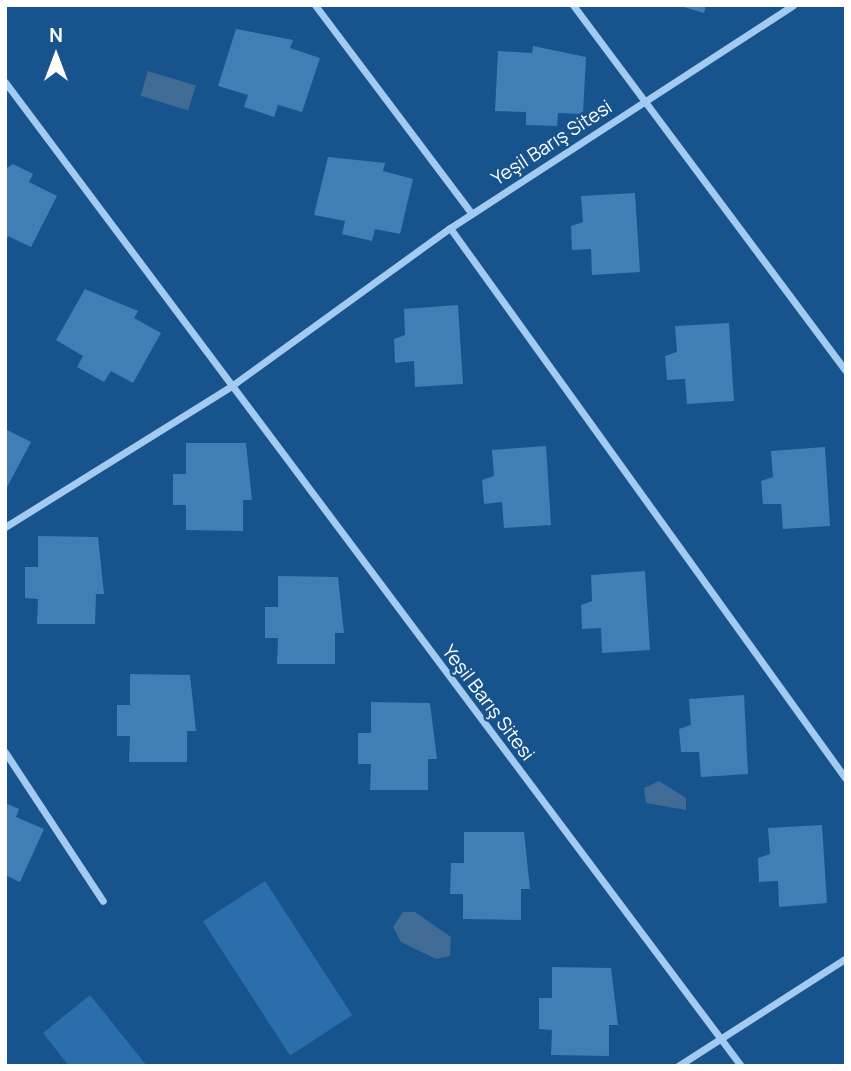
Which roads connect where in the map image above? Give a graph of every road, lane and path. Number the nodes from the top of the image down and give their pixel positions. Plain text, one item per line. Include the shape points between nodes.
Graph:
1 (315, 5) edge
2 (573, 5) edge
3 (793, 5) edge
4 (5, 82) edge
5 (645, 102) junction
6 (472, 214) junction
7 (450, 228) junction
8 (846, 371) edge
9 (230, 387) junction
10 (5, 527) edge
11 (5, 751) edge
12 (846, 779) edge
13 (103, 901) dead end
14 (846, 958) edge
15 (721, 1037) junction
16 (678, 1066) edge
17 (741, 1066) edge

1 - 6 street
2 - 5 street
3 - 5 street, Yeşil Barış Sitesi
4 - 9 street, Yeşil Barış Sitesi
5 - 6 street, Yeşil Barış Sitesi
5 - 8 street
6 - 7 street, Yeşil Barış Sitesi
7 - 9 street, Yeşil Barış Sitesi
7 - 12 street
9 - 10 street, Yeşil Barış Sitesi
9 - 15 street, Yeşil Barış Sitesi
11 - 13 street
14 - 15 street
15 - 16 street
15 - 17 street, Yeşil Barış Sitesi

